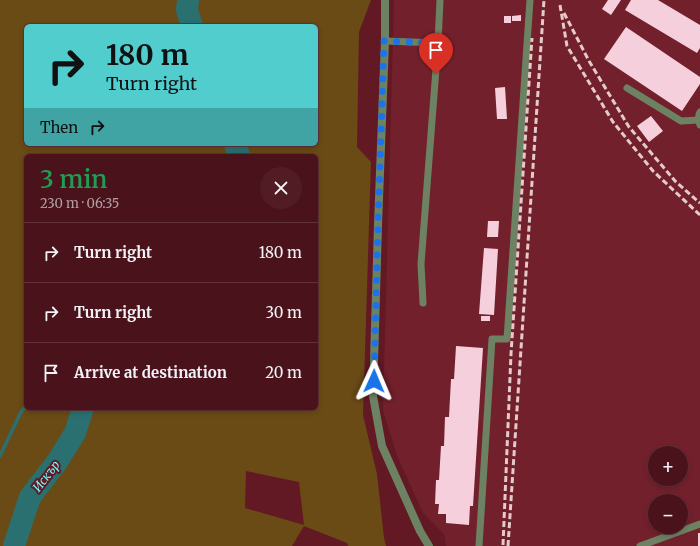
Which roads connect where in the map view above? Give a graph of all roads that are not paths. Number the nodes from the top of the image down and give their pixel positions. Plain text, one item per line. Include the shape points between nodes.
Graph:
1 (385, 0) edge
2 (440, 0) edge
3 (530, 0) edge
4 (384, 41) junction
5 (438, 43) junction
6 (627, 88) dead end
7 (700, 112) edge
8 (699, 123) edge
9 (423, 303) dead end
10 (700, 524) edge
11 (429, 546) edge
12 (479, 546) edge
13 (640, 546) edge

1 - 4 street
2 - 5 lane
3 - 12 lane via 507,339 492,339
4 - 5 lane
4 - 11 street via 374,396 382,446
5 - 9 lane via 421,264
6 - 8 lane via 681,121
7 - 8 lane
10 - 13 lane

